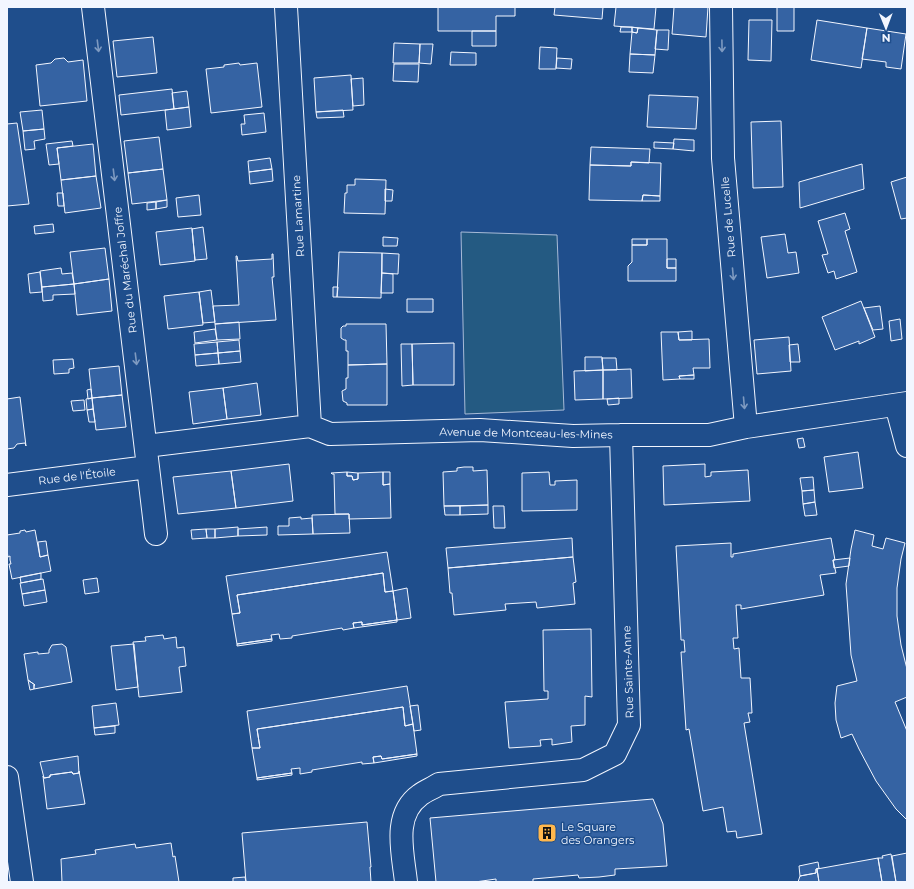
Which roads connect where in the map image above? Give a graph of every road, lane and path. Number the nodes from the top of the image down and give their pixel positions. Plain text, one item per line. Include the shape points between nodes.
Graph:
1 (93, 7) edge
2 (286, 7) edge
3 (721, 7) edge
4 (902, 404) edge
5 (310, 426) junction
6 (746, 427) junction
7 (621, 434) junction
8 (907, 446) edge
9 (147, 456) junction
10 (7, 485) edge
11 (156, 534) dead end
12 (7, 777) edge
13 (22, 882) edge
14 (406, 882) edge

1 -> 9 street, Rue du Maréchal Joffre
2 - 5 street, Rue Lamartine
3 -> 6 street, Rue de Lucelle via 723,158
4 - 6 street, Avenue de Montceau-les-Mines
4 - 8 street
5 - 7 street, Avenue de Montceau-les-Mines via 330,434 480,430 574,436
5 - 9 street, Avenue de Montceau-les-Mines
6 - 7 street, Avenue de Montceau-les-Mines via 709,435
7 - 14 street, Rue Sainte-Anne via 629,724 615,754 583,770 439,784 419,795 405,812 401,831
9 - 10 street, Rue de l'Étoile
9 - 11 street, Rue du Maréchal Joffre
12 - 13 street

